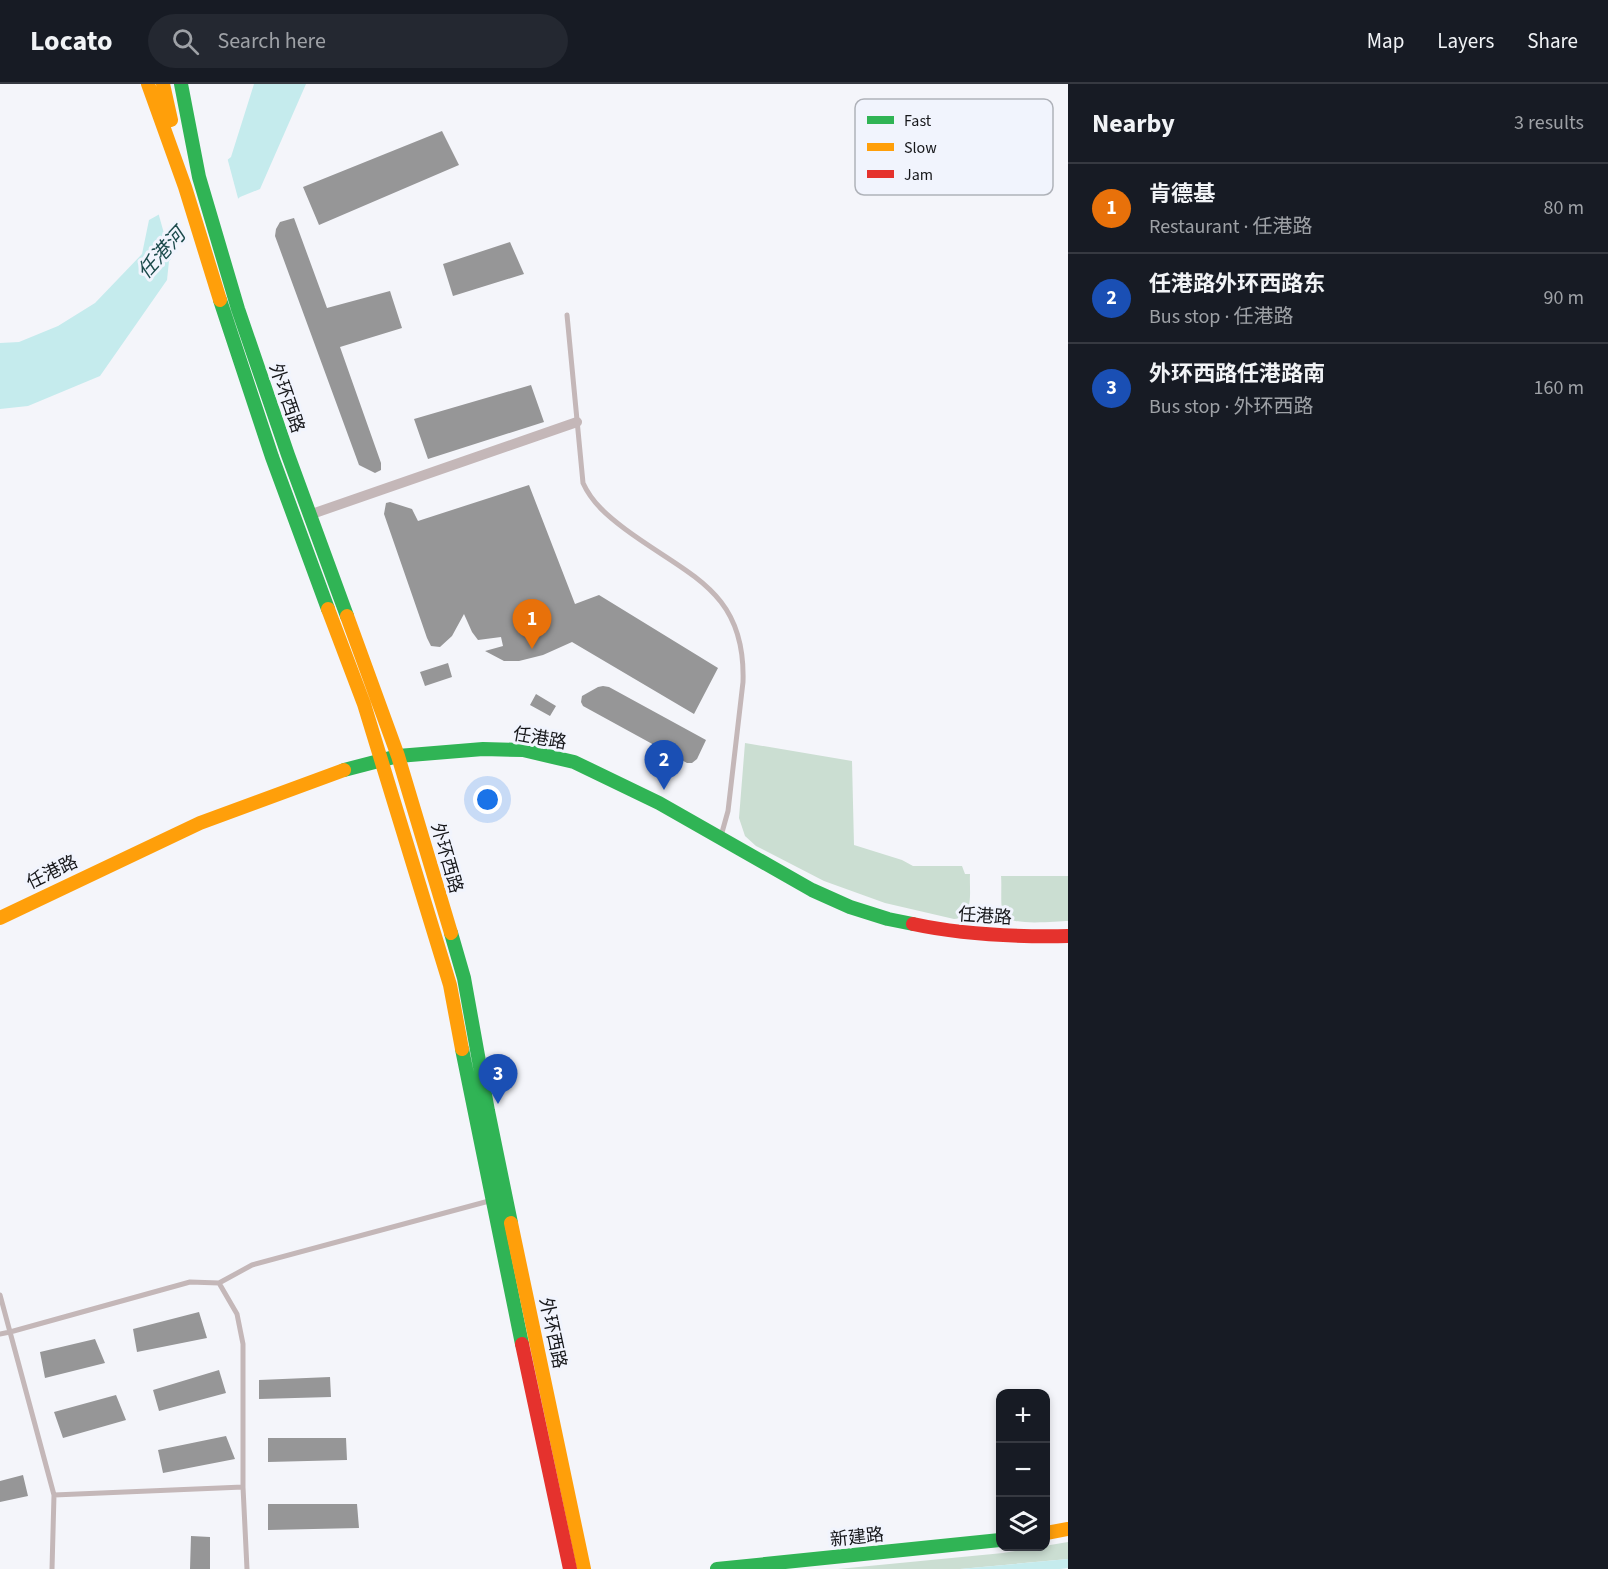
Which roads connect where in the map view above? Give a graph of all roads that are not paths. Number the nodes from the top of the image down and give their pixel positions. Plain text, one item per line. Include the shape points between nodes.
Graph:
1 (148, 84) edge
2 (163, 84) edge
3 (181, 84) edge
4 (199, 177) junction
5 (185, 187) junction
6 (567, 315) dead end
7 (578, 422) junction
8 (309, 515) junction
9 (398, 756) junction
10 (381, 760) junction
11 (721, 838) junction
12 (0, 918) edge
13 (1068, 936) edge
14 (492, 1200) junction
15 (219, 1283) junction
16 (0, 1296) edge
17 (10, 1332) junction
18 (0, 1335) edge
19 (243, 1487) junction
20 (54, 1495) junction
21 (1068, 1529) edge
22 (1050, 1532) edge
23 (996, 1540) edge
24 (52, 1569) edge
25 (248, 1569) edge
26 (570, 1569) edge
27 (584, 1569) edge
28 (717, 1569) edge

1 - 5 main road, 外环西路
2 - 4 main road, 外环西路
2 - 5 main road, 外环西路
3 - 4 main road, 外环西路
4 - 8 main road, 外环西路 via 238,309
5 - 10 main road, 外环西路 via 272,457
6 - 7 lane
7 - 8 street
7 - 11 lane via 583,483 590,497 614,521 704,583 718,596 738,632 742,682 728,810
8 - 9 main road, 外环西路
9 - 10 main road, 任港路
9 - 11 main road, 任港路 via 483,749 548,755 574,762
9 - 27 main road, 外环西路 via 464,978 490,1122
10 - 12 main road, 任港路 via 346,769 200,823
10 - 14 main road, 外环西路 via 450,985
11 - 13 main road, 任港路 via 812,890 888,919 950,932
14 - 15 lane via 252,1265
14 - 26 main road, 外环西路
15 - 17 lane via 190,1282
15 - 19 lane via 237,1314 243,1344
16 - 17 lane
17 - 18 lane
17 - 20 lane
19 - 20 lane
19 - 25 lane
20 - 24 lane
21 - 22 main road
23 - 28 main road, 新建路

